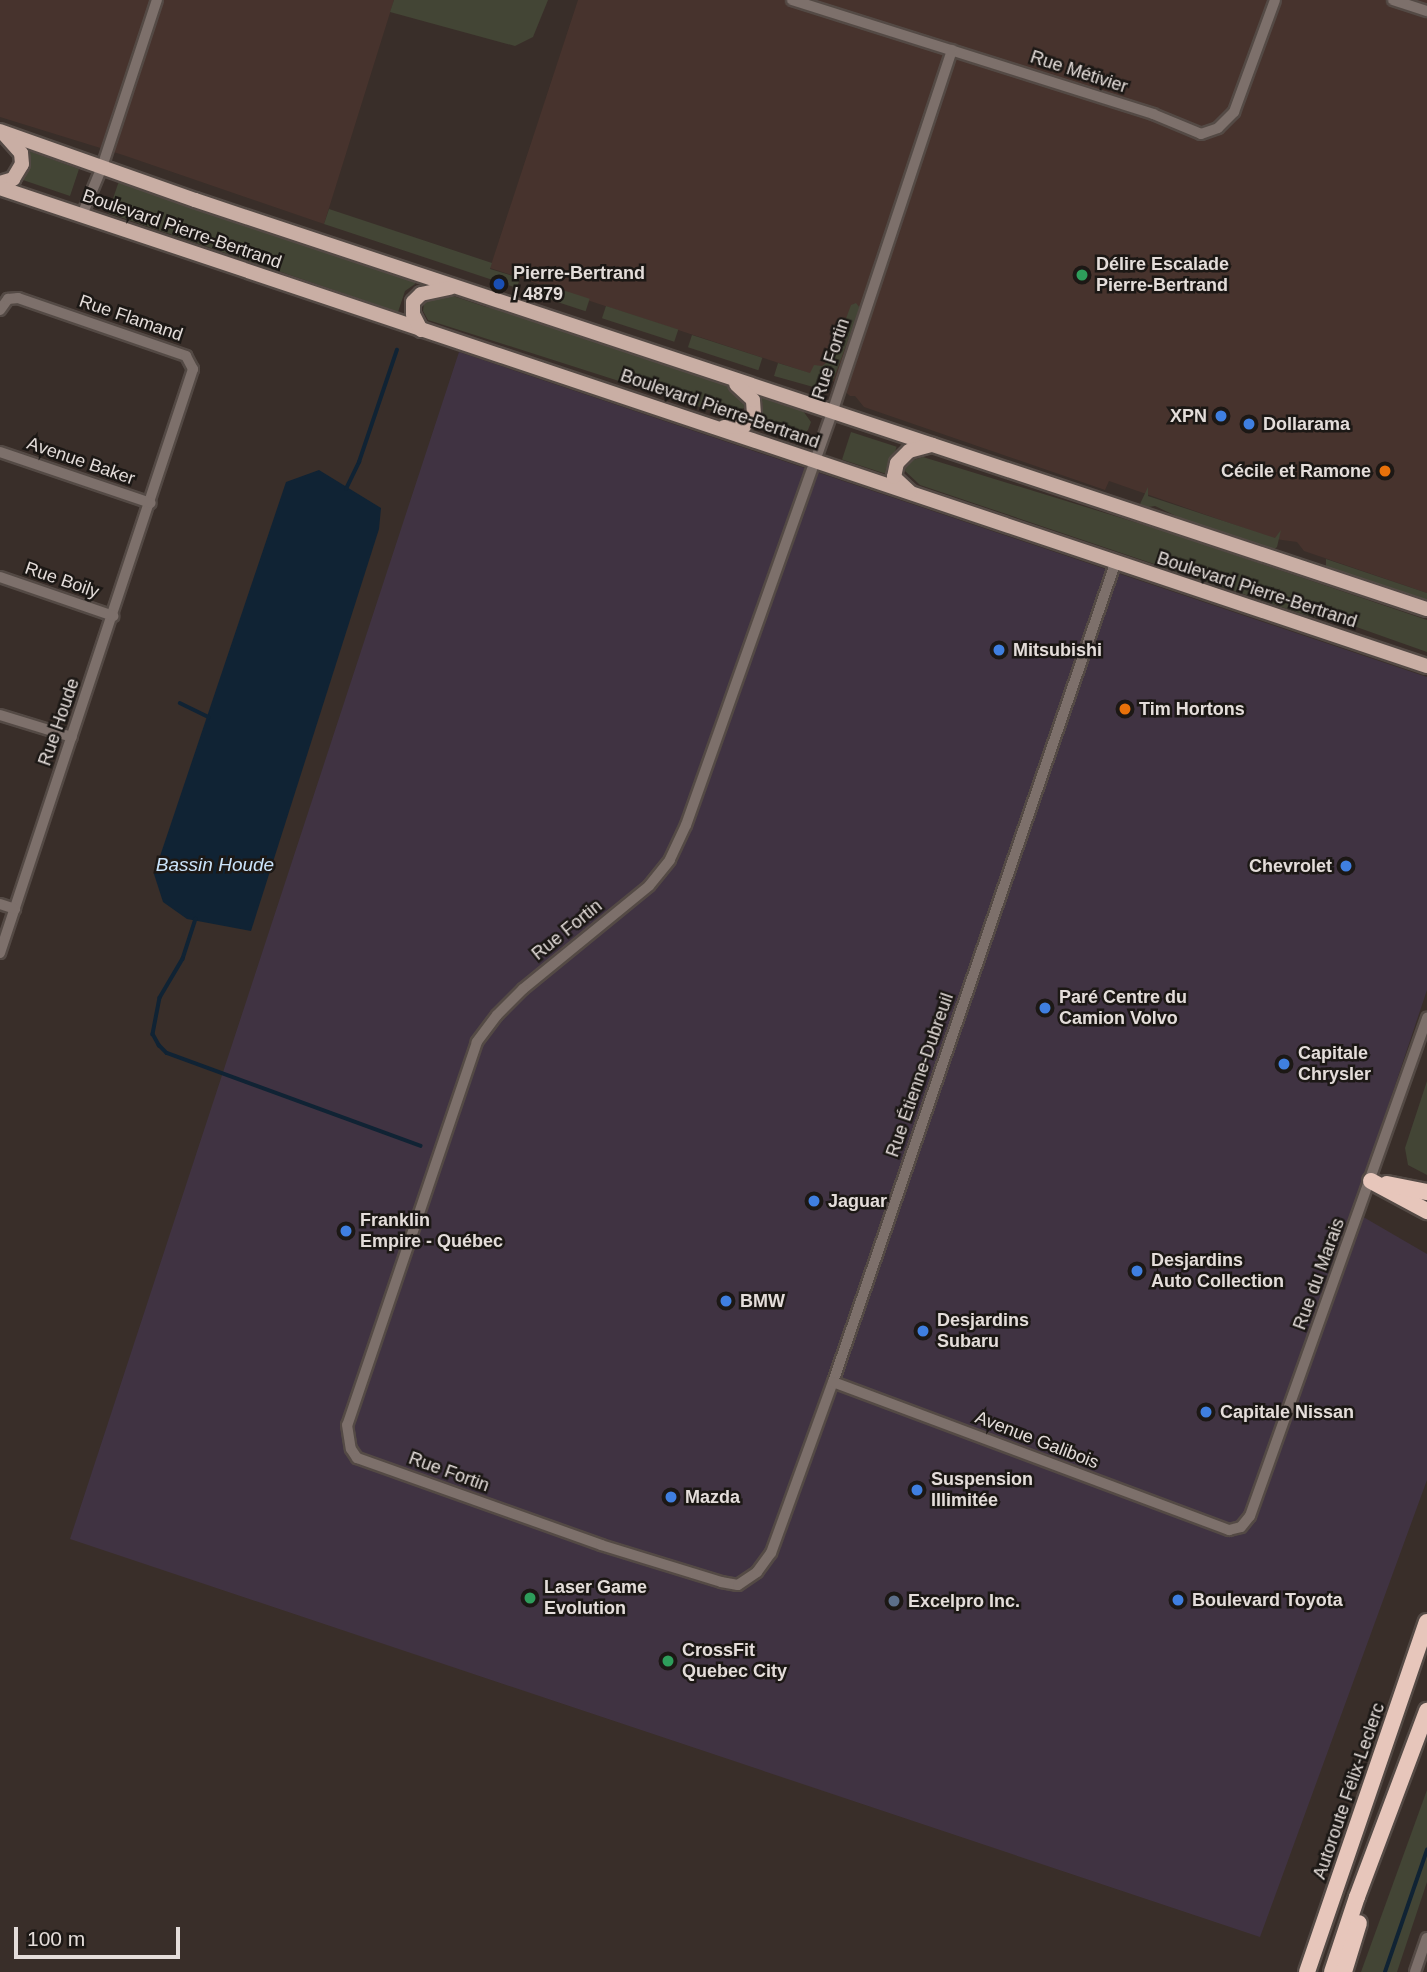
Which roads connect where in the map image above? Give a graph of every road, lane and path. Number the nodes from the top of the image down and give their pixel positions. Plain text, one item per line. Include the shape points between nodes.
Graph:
1 (157, 0) edge
2 (792, 0) edge
3 (1275, 0) edge
4 (1393, 0) edge
5 (1427, 10) edge
6 (952, 50) junction
7 (1, 131) edge
8 (102, 167) junction
9 (0, 185) edge
10 (82, 215) junction
11 (455, 287) junction
12 (0, 310) edge
13 (421, 330) junction
14 (730, 379) junction
15 (833, 410) junction
16 (715, 427) junction
17 (934, 444) junction
18 (0, 452) edge
19 (815, 461) junction
20 (914, 495) junction
21 (151, 503) junction
22 (1115, 564) junction
23 (0, 577) edge
24 (1427, 609) edge
25 (113, 616) junction
26 (1370, 648) junction
27 (1427, 666) edge
28 (1427, 675) edge
29 (0, 715) edge
30 (72, 737) junction
31 (0, 904) edge
32 (15, 909) junction
33 (0, 953) edge
34 (1427, 1018) edge
35 (1370, 1181) junction
36 (1427, 1192) edge
37 (1427, 1211) edge
38 (833, 1381) junction
39 (1229, 1530) joint
40 (738, 1585) joint
41 (1427, 1622) edge
42 (1427, 1711) edge
43 (1397, 1793) junction
44 (1427, 1938) edge
45 (1307, 1972) edge
46 (1332, 1972) edge
47 (1344, 1972) edge
48 (1415, 1972) edge

1 - 8 street
2 - 6 street, Rue Métivier
3 - 6 street, Rue Métivier via 1234,112 1218,128 1201,134 1153,114
4 - 5 street
6 - 15 street, Rue Fortin
7 - 8 main road, Boulevard Pierre-Bertrand
7 - 9 main road via 19,150 22,164 13,179
8 - 10 street
8 - 11 main road, Boulevard Pierre-Bertrand
9 - 10 main road, Boulevard Pierre-Bertrand
10 - 13 main road, Boulevard Pierre-Bertrand
11 - 13 main road via 416,298 412,314
11 - 14 main road, Boulevard Pierre-Bertrand
12 - 21 street, Rue Flamand via 8,299 18,298 186,356 192,362 192,376
13 - 16 main road, Boulevard Pierre-Bertrand
14 - 15 main road, Boulevard Pierre-Bertrand
14 - 16 main road via 753,400 754,415 744,426
15 - 17 main road, Boulevard Pierre-Bertrand
15 - 19 street, Rue Fortin
16 - 19 main road, Boulevard Pierre-Bertrand
17 - 20 main road via 909,452 896,464 894,477
17 - 24 main road, Boulevard Pierre-Bertrand
18 - 21 street, Avenue Baker
19 - 20 main road, Boulevard Pierre-Bertrand
19 - 40 street, Rue Fortin via 739,681 670,860 649,886 523,989 477,1042 347,1425 357,1458 601,1545
20 - 22 main road, Boulevard Pierre-Bertrand
21 - 25 street, Rue Houde
22 - 26 main road, Boulevard Pierre-Bertrand
22 - 38 street, Rue Étienne-Dubreuil
23 - 25 street, Rue Boily
25 - 30 street, Rue Houde
26 - 27 main road, Boulevard Pierre-Bertrand
26 - 28 main road
29 - 30 street
30 - 32 street, Rue Houde
31 - 32 street
32 - 33 street, Rue Houde
34 - 35 street, Rue du Marais
35 - 36 highway
35 - 37 highway
35 - 39 street, Rue du Marais via 1250,1516 1241,1527
38 - 39 street, Avenue Galibois
38 - 40 street, Rue Étienne-Dubreuil via 771,1553 757,1572
41 - 45 highway, Autoroute Félix-Leclerc
42 - 43 highway
43 - 46 highway
43 - 47 highway
44 - 48 street

